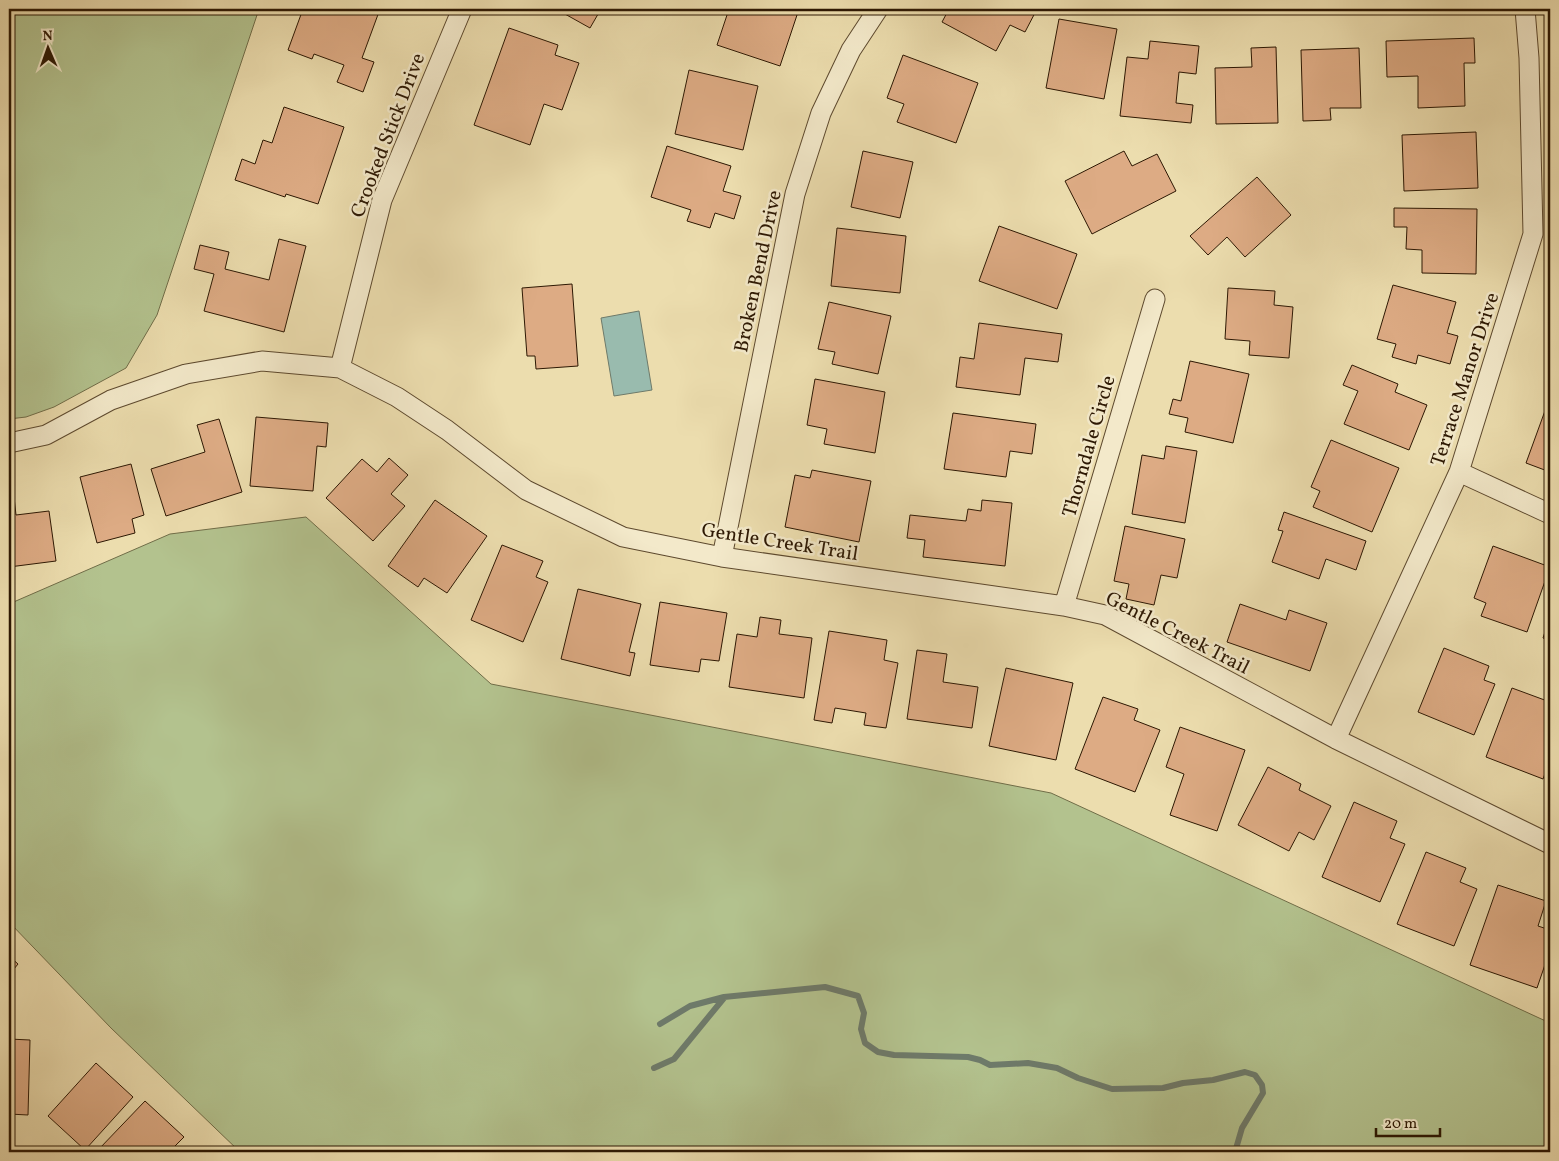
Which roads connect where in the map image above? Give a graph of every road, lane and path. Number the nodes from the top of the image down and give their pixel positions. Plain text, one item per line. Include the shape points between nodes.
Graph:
1 (462, 9) edge
2 (878, 9) edge
3 (1525, 9) edge
4 (1155, 299) dead end
5 (340, 368) junction
6 (9, 442) edge
7 (1459, 472) junction
8 (1550, 514) edge
9 (722, 557) junction
10 (1064, 606) junction
11 (1336, 739) junction
12 (1550, 844) edge

1 - 5 street, Crooked Stick Drive via 382,200
2 - 9 street, Broken Bend Drive via 851,50 820,113 796,194
3 - 7 street, Terrace Manor Drive via 1532,234
4 - 10 street, Thorndale Circle
5 - 6 street, Gentle Creek Trail via 262,361 186,374 111,400 46,435
5 - 9 street, Gentle Creek Trail via 397,397 534,494 623,537
7 - 8 street
7 - 11 street, Terrace Manor Drive
9 - 10 street, Gentle Creek Trail
10 - 11 street, Gentle Creek Trail via 1105,616
11 - 12 street, Gentle Creek Trail

